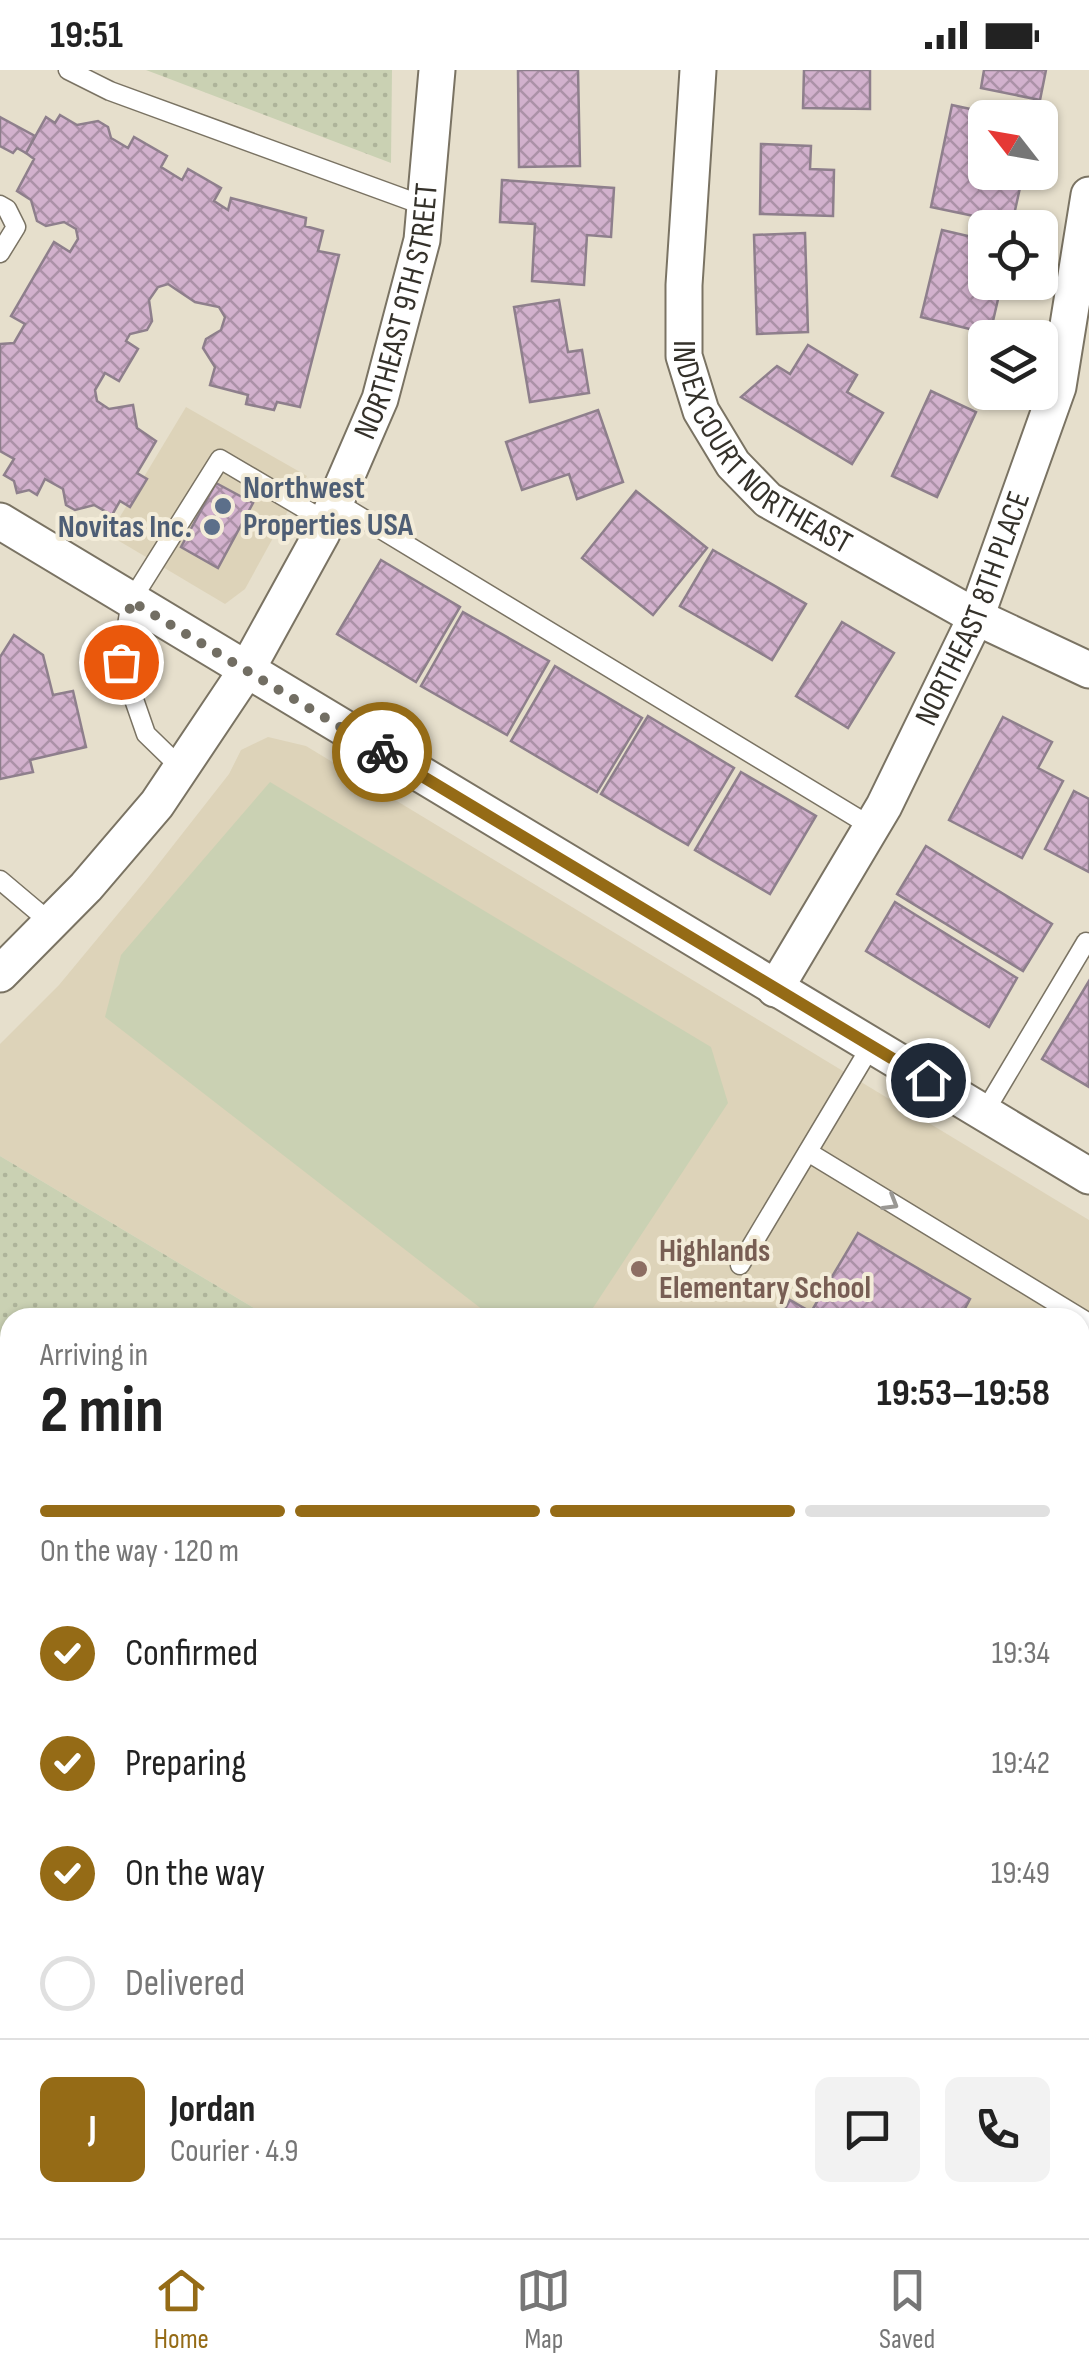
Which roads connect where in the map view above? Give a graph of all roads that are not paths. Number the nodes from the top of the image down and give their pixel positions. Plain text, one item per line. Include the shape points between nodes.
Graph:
1 (68, 70) edge
2 (437, 70) edge
3 (698, 70) edge
4 (1089, 195) edge
5 (0, 205) edge
6 (425, 206) junction
7 (0, 253) edge
8 (332, 512) junction
9 (0, 521) edge
10 (131, 601) junction
11 (976, 617) junction
12 (1089, 670) edge
13 (246, 671) junction
14 (181, 768) junction
15 (872, 826) junction
16 (0, 880) edge
17 (51, 923) junction
18 (1086, 942) dead end
19 (0, 974) edge
20 (775, 989) junction
21 (870, 1046) junction
22 (984, 1114) junction
23 (808, 1152) junction
24 (1089, 1176) edge
25 (740, 1265) dead end
26 (1064, 1308) edge

1 - 6 lane
2 - 6 street, NORTHEAST 9TH STREET
3 - 11 street, INDEX COURT NORTHEAST via 684,356 701,410 733,464 768,500
4 - 11 street, NORTHEAST 8TH PLACE via 1058,387
5 - 7 lane via 16,227
6 - 8 street, NORTHEAST 9TH STREET via 380,399
8 - 10 lane via 220,459
8 - 13 street, NORTHEAST 9TH STREET
8 - 15 lane
9 - 10 street
10 - 13 street
10 - 14 lane via 121,662 146,734
11 - 12 street, INDEX COURT NORTHEAST
11 - 15 street, NORTHEAST 8TH PLACE
13 - 14 street, NORTHEAST 9TH STREET
13 - 20 street
14 - 17 street, NORTHEAST 9TH STREET
15 - 20 street, NORTHEAST 8TH PLACE
16 - 17 lane
17 - 19 street, NORTHEAST 9TH STREET
18 - 22 lane
20 - 21 street
21 - 22 street
21 - 23 lane
22 - 24 street
23 - 25 lane
23 -> 26 lane

